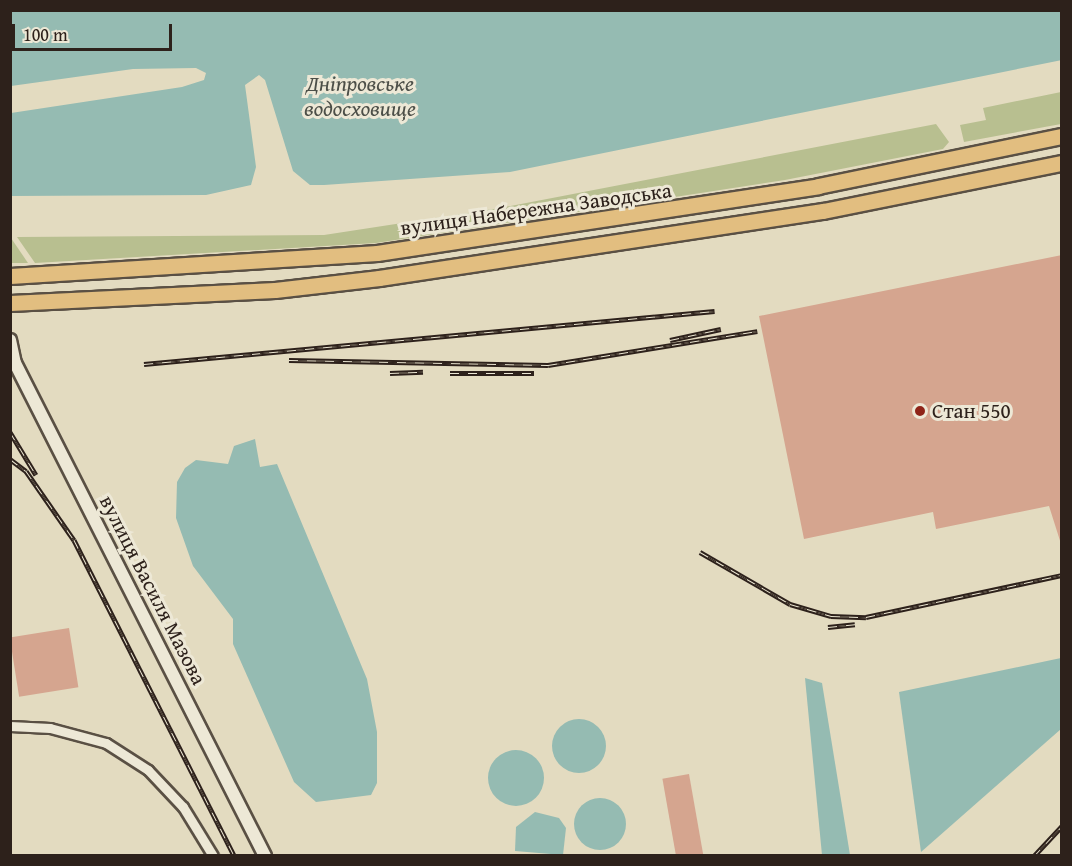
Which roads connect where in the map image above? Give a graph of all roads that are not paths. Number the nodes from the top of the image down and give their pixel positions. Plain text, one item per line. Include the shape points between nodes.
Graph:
1 (1062, 136) edge
2 (1062, 163) edge
3 (10, 276) edge
4 (10, 303) edge
5 (10, 340) edge
6 (10, 726) edge
7 (213, 855) edge
8 (265, 855) edge

1 - 3 main road, вулиця Набережна Заводська via 818,186 377,254
2 - 4 main road via 823,211 403,275 275,290
5 - 8 street, вулиця Василя Мазова via 15,363
6 - 7 street via 50,729 106,743 148,770 183,807

